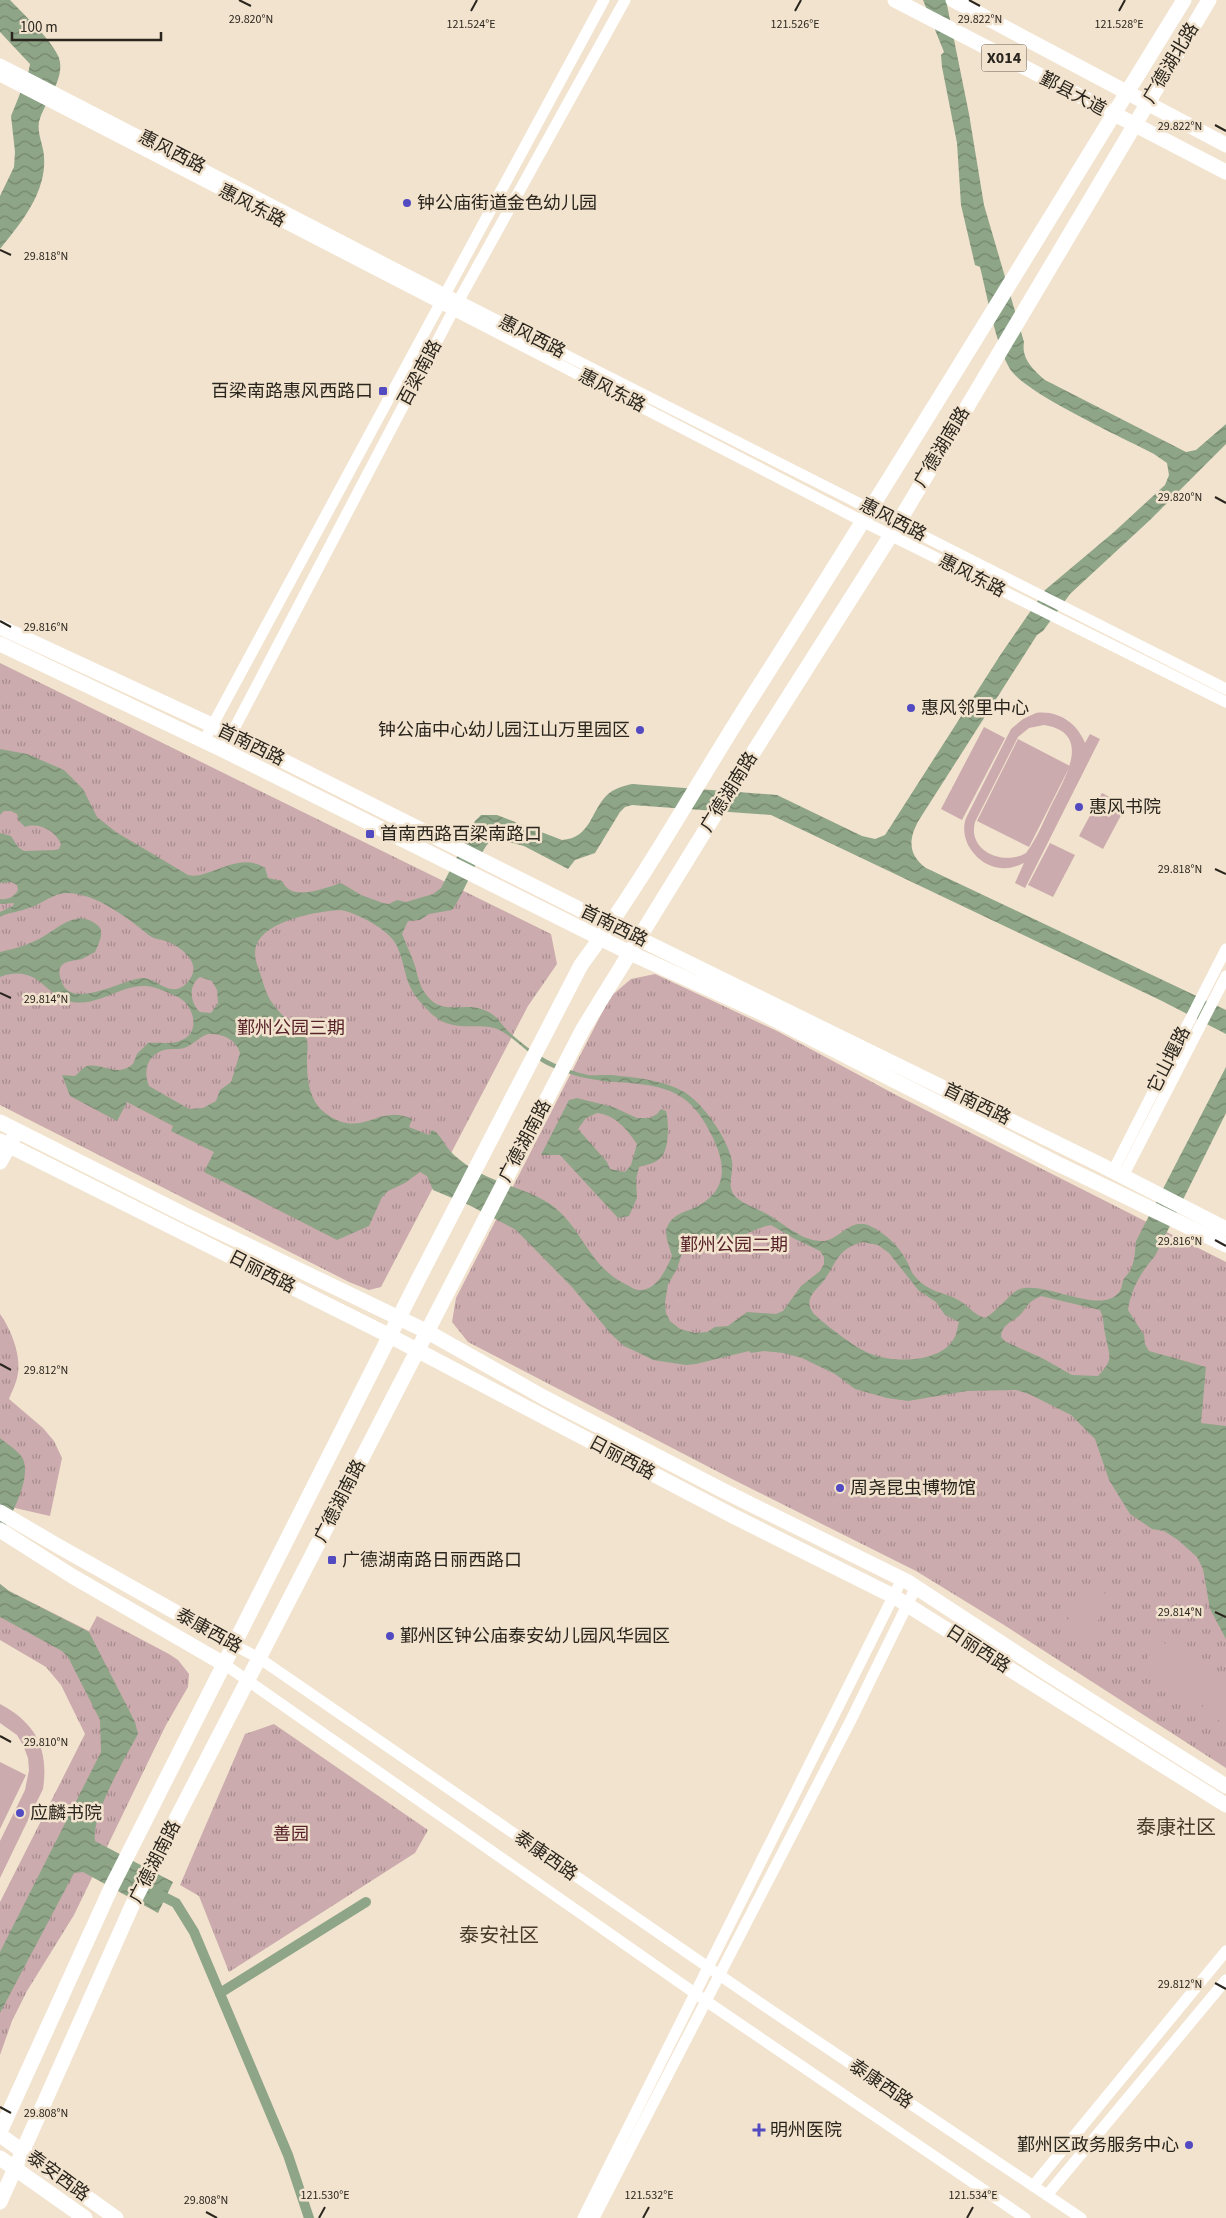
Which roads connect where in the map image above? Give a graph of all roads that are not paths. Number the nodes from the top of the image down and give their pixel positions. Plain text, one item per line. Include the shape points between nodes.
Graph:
1 (604, 0) edge
2 (625, 0) edge
3 (895, 0) edge
4 (953, 0) edge
5 (1184, 0) edge
6 (1209, 0) edge
7 (0, 64) edge
8 (0, 76) edge
9 (1127, 93) junction
10 (1147, 103) junction
11 (1113, 115) junction
12 (1133, 126) junction
13 (1226, 145) edge
14 (1226, 172) edge
15 (443, 298) junction
16 (456, 304) junction
17 (868, 516) junction
18 (894, 528) junction
19 (0, 627) edge
20 (0, 644) edge
21 (1226, 689) edge
22 (1226, 702) edge
23 (212, 725) junction
24 (231, 735) junction
25 (204, 741) junction
26 (223, 750) junction
27 (611, 925) junction
28 (601, 938) junction
29 (639, 938) junction
30 (1226, 949) edge
31 (630, 953) junction
32 (1226, 976) edge
33 (0, 1122) edge
34 (17, 1131) junction
35 (4, 1144) edge
36 (0, 1162) edge
37 (1118, 1174) junction
38 (1226, 1229) edge
39 (1226, 1245) edge
40 (399, 1318) junction
41 (428, 1332) junction
42 (390, 1336) junction
43 (418, 1351) junction
44 (0, 1512) edge
45 (0, 1530) edge
46 (902, 1579) junction
47 (916, 1587) junction
48 (900, 1600) junction
49 (234, 1645) junction
50 (259, 1658) junction
51 (224, 1664) junction
52 (249, 1679) junction
53 (1226, 1786) edge
54 (1226, 1805) edge
55 (1226, 1951) edge
56 (708, 1967) junction
57 (719, 1974) junction
58 (1226, 1980) edge
59 (695, 1993) junction
60 (706, 2001) junction
61 (0, 2134) edge
62 (23, 2151) junction
63 (0, 2158) edge
64 (15, 2169) junction
65 (1033, 2186) junction
66 (1047, 2195) junction
67 (0, 2202) edge
68 (85, 2218) edge
69 (116, 2218) edge
70 (583, 2218) edge
71 (594, 2218) edge
72 (1025, 2218) edge
73 (1081, 2218) edge

1 - 15 street, 百梁南路
2 - 16 street, 百梁南路
3 - 11 main road, 鄞县大道 / X014
4 - 9 main road, 鄞县大道 / X014
5 - 9 main road, 广德湖北路
6 - 10 main road, 广德湖北路
7 - 15 street, 惠风西路
8 - 15 street, 惠风东路
9 - 10 main road, 鄞县大道 / X014
9 - 11 main road, 广德湖北路
10 - 12 main road, 广德湖北路
10 - 13 main road, 鄞县大道 / X014
11 - 12 main road, 鄞县大道 / X014
11 - 17 main road, 广德湖南路
12 - 14 main road, 鄞县大道 / X014
12 - 18 main road, 广德湖南路
15 - 16 street, 惠风东路
15 - 23 street, 百梁南路
16 - 17 street, 惠风西路
16 - 24 street, 百梁南路
17 - 18 street, 惠风西路
17 - 27 main road, 广德湖南路
18 - 21 street, 惠风西路 via 1039,595
18 - 22 street, 惠风东路 via 1031,606
18 - 29 main road, 广德湖南路
19 - 23 main road, 首南西路
20 - 25 main road, 首南西路
23 - 24 main road, 首南西路
23 - 25 street, 百梁南路
24 - 26 street, 百梁南路
24 - 27 main road, 首南西路
25 - 26 main road, 首南西路
26 - 28 main road, 首南西路
27 - 28 main road, 广德湖南路
27 - 29 main road, 首南西路
28 - 31 main road, 首南西路
28 - 40 main road, 广德湖南路 via 581,966
29 - 31 main road, 广德湖南路
29 - 37 main road, 首南西路
30 - 37 street, 它山堰路
31 - 39 main road, 首南西路 via 762,1013 1056,1163
31 - 41 main road, 广德湖南路 via 583,1029
32 - 37 street, 它山堰路
33 - 34 main road, 日丽西路
34 - 35 main road
34 - 40 main road, 日丽西路
35 - 36 main road
35 - 42 main road, 日丽西路
37 - 38 main road, 首南西路
40 - 41 main road, 日丽西路
40 - 42 main road, 广德湖南路
41 - 43 main road, 广德湖南路
41 - 46 main road, 日丽西路 via 543,1397
42 - 43 main road, 日丽西路
42 - 49 main road, 广德湖南路
43 - 48 main road, 日丽西路
43 - 50 main road, 广德湖南路
44 - 49 main road, 泰康西路
45 - 51 main road, 泰康西路 via 72,1576
46 - 47 main road, 日丽西路
46 - 48 street
47 - 48 street
47 - 53 main road, 日丽西路
48 - 54 main road, 日丽西路
48 - 56 street
48 - 57 street via 851,1720
49 - 50 street, 泰康西路
49 - 51 main road, 广德湖南路
50 - 52 main road, 广德湖南路
50 - 56 street, 泰康西路
51 - 52 street, 泰康西路
51 - 61 main road, 广德湖南路 via 111,1888
52 - 59 street, 泰康西路
52 - 62 main road, 广德湖南路 via 135,1899
55 - 65 street
56 - 57 street, 泰康西路
56 - 59 street
57 - 60 street
57 - 65 street, 泰康西路
58 - 66 street
59 - 60 street, 泰康西路
59 - 70 street
60 - 71 street
60 - 72 street, 泰康西路
61 - 62 main road, 泰安西路
62 - 64 main road, 广德湖南路
62 - 69 main road, 泰安西路
63 - 64 main road, 泰安西路
64 - 67 main road, 广德湖南路
64 - 68 main road, 泰安西路
65 - 66 street, 泰康西路
66 - 73 street, 泰康西路

